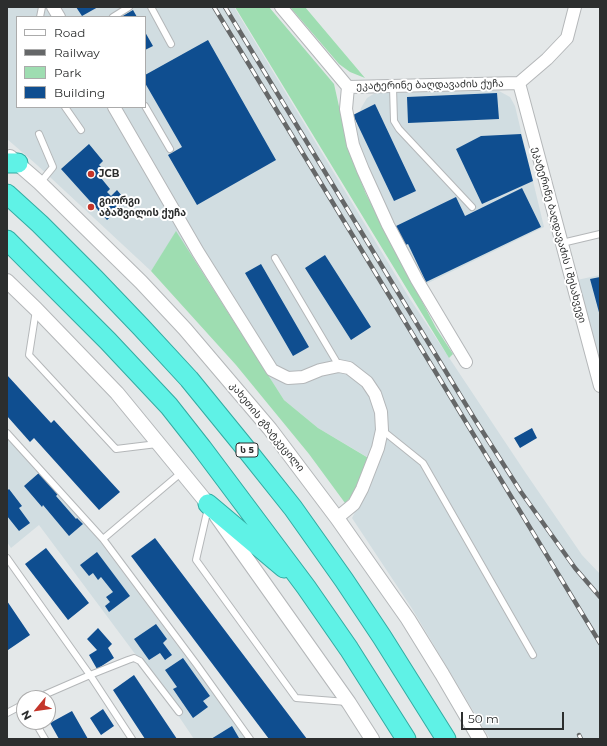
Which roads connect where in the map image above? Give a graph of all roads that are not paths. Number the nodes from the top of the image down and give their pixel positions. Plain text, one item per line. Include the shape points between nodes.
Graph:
1 (53, 7) edge
2 (129, 7) edge
3 (150, 7) edge
4 (282, 7) edge
5 (575, 7) edge
6 (58, 16) edge
7 (115, 16) edge
8 (172, 44) dead end
9 (519, 83) junction
10 (393, 87) junction
11 (348, 88) junction
12 (66, 108) edge
13 (115, 108) edge
14 (146, 108) edge
15 (81, 130) dead end
16 (39, 134) dead end
17 (170, 149) dead end
18 (11, 160) edge
19 (40, 182) junction
20 (7, 194) edge
21 (472, 207) dead end
22 (600, 234) edge
23 (7, 240) edge
24 (562, 244) junction
25 (275, 258) dead end
26 (7, 280) edge
27 (36, 309) junction
28 (466, 362) dead end
29 (339, 366) junction
30 (600, 386) edge
31 (382, 430) junction
32 (7, 434) edge
33 (158, 444) junction
34 (182, 472) junction
35 (208, 504) junction
36 (337, 518) junction
37 (103, 539) junction
38 (7, 558) edge
39 (306, 587) junction
40 (533, 654) dead end
41 (90, 675) junction
42 (55, 690) edge
43 (349, 702) junction
44 (16, 708) edge
45 (179, 712) dead end
46 (7, 713) edge
47 (39, 730) edge
48 (44, 739) edge
49 (132, 739) edge
50 (250, 739) edge
51 (372, 739) edge
52 (406, 739) edge
53 (446, 739) edge
54 (480, 739) edge

1 - 6 street
2 - 7 lane
3 - 8 lane
4 - 11 street, ეკატერინე ბაღდავაძის ქუჩა
5 - 9 street via 567,38
9 - 10 street, ეკატერინე ბაღდავაძის ქუჩა
9 - 24 street, ეკატერინე ბაღდავაძის I შესახვევი
10 - 11 street, ეკატერინე ბაღდავაძის ქუჩა
10 - 21 lane via 394,121 399,129
11 - 28 street via 346,108 353,145 363,170 417,280
12 - 15 lane
13 - 29 street via 198,252 272,370 288,378 303,377
14 - 17 lane
16 - 19 lane via 53,167
18 - 19 street, კახეთის გზატკეცილი
19 - 36 street, კახეთის გზატკეცილი via 185,329 270,429
20 - 53 highway, ს 5 via 95,278 141,327 189,379 246,449 293,508 344,580
22 - 24 lane
23 - 39 highway via 169,406
24 - 30 street, ეკატერინე ბაღდავაძის I შესახვევი
25 - 29 lane
26 - 27 street
27 - 33 street via 117,393
27 - 33 lane via 29,355 116,449
29 - 31 street via 349,368 367,382 375,394 381,412
31 - 36 street via 362,489 354,504
31 - 40 lane via 423,463
32 - 37 lane
33 - 34 street
34 - 35 street
34 - 37 lane
35 - 39 highway
35 - 43 street
35 - 43 lane via 196,560 296,698
36 - 54 street, კახეთის გზატკეცილი via 408,620
37 - 50 lane
38 - 41 lane
39 - 52 highway
41 - 42 lane
41 - 45 lane via 134,658 140,661
41 - 49 lane
43 - 51 street
44 - 46 lane
47 - 48 lane

